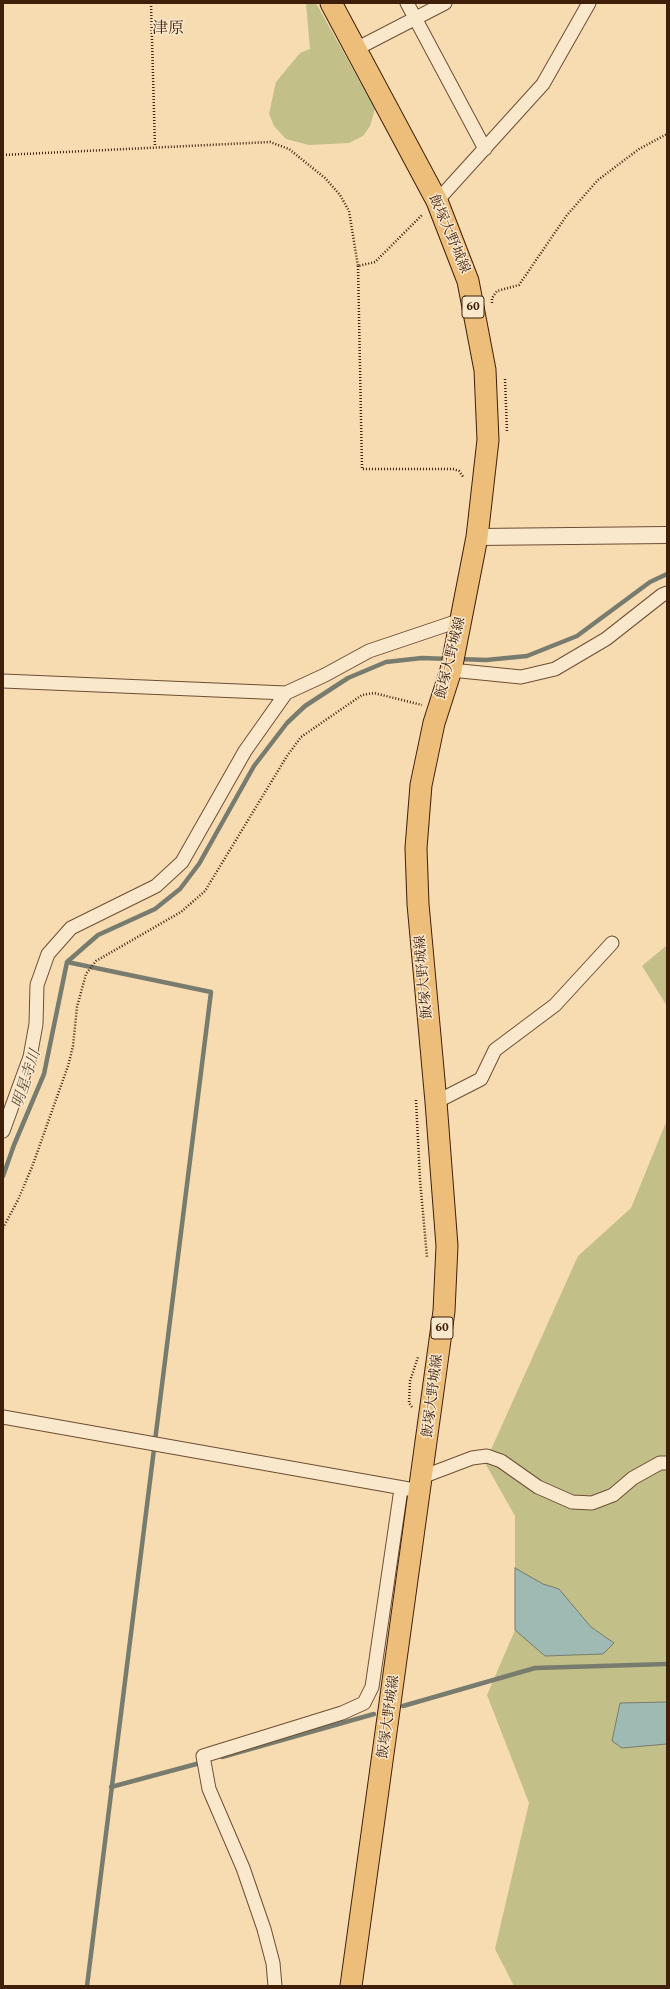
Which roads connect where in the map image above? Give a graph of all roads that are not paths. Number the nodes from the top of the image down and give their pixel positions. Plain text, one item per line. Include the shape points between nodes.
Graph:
1 (331, 3) edge
2 (407, 3) edge
3 (445, 3) edge
4 (589, 3) edge
5 (415, 18) junction
6 (356, 49) junction
7 (485, 149) junction
8 (437, 201) junction
9 (667, 535) edge
10 (477, 537) junction
11 (667, 592) edge
12 (461, 620) junction
13 (451, 670) junction
14 (3, 681) edge
15 (286, 693) junction
16 (612, 943) dead end
17 (436, 1102) junction
18 (3, 1131) edge
19 (3, 1417) edge
20 (667, 1463) edge
21 (415, 1485) junction
22 (275, 1986) edge
23 (351, 1986) edge

1 - 6 main road, 飯塚大野城線 / 60
2 - 5 street
3 - 5 street
4 - 7 street via 543,84
5 - 6 street
5 - 7 street
6 - 8 main road, 飯塚大野城線 / 60
7 - 8 street
8 - 10 main road, 飯塚大野城線 / 60 via 468,281 485,370 488,440
9 - 10 street
10 - 12 main road, 飯塚大野城線 / 60
11 - 13 street via 606,639 555,669 521,677
12 - 13 main road, 飯塚大野城線 / 60
12 - 15 street via 369,651
13 - 17 main road, 飯塚大野城線 / 60 via 438,709 421,785 416,848 418,904
14 - 15 street
15 - 18 street via 245,751 182,862 156,886 71,928 48,954 37,985 36,1024 30,1057
16 - 17 street via 556,1005 495,1050 481,1079
17 - 21 main road, 飯塚大野城線 / 60 via 447,1246 444,1311 430,1416
19 - 21 street
20 - 21 street via 660,1463 633,1478 613,1495 592,1503 572,1502 538,1487 500,1461 487,1456 472,1458
21 - 22 street via 372,1687 364,1703 342,1713 203,1756 209,1789 243,1868 264,1929 273,1963
21 - 23 main road, 飯塚大野城線 / 60

